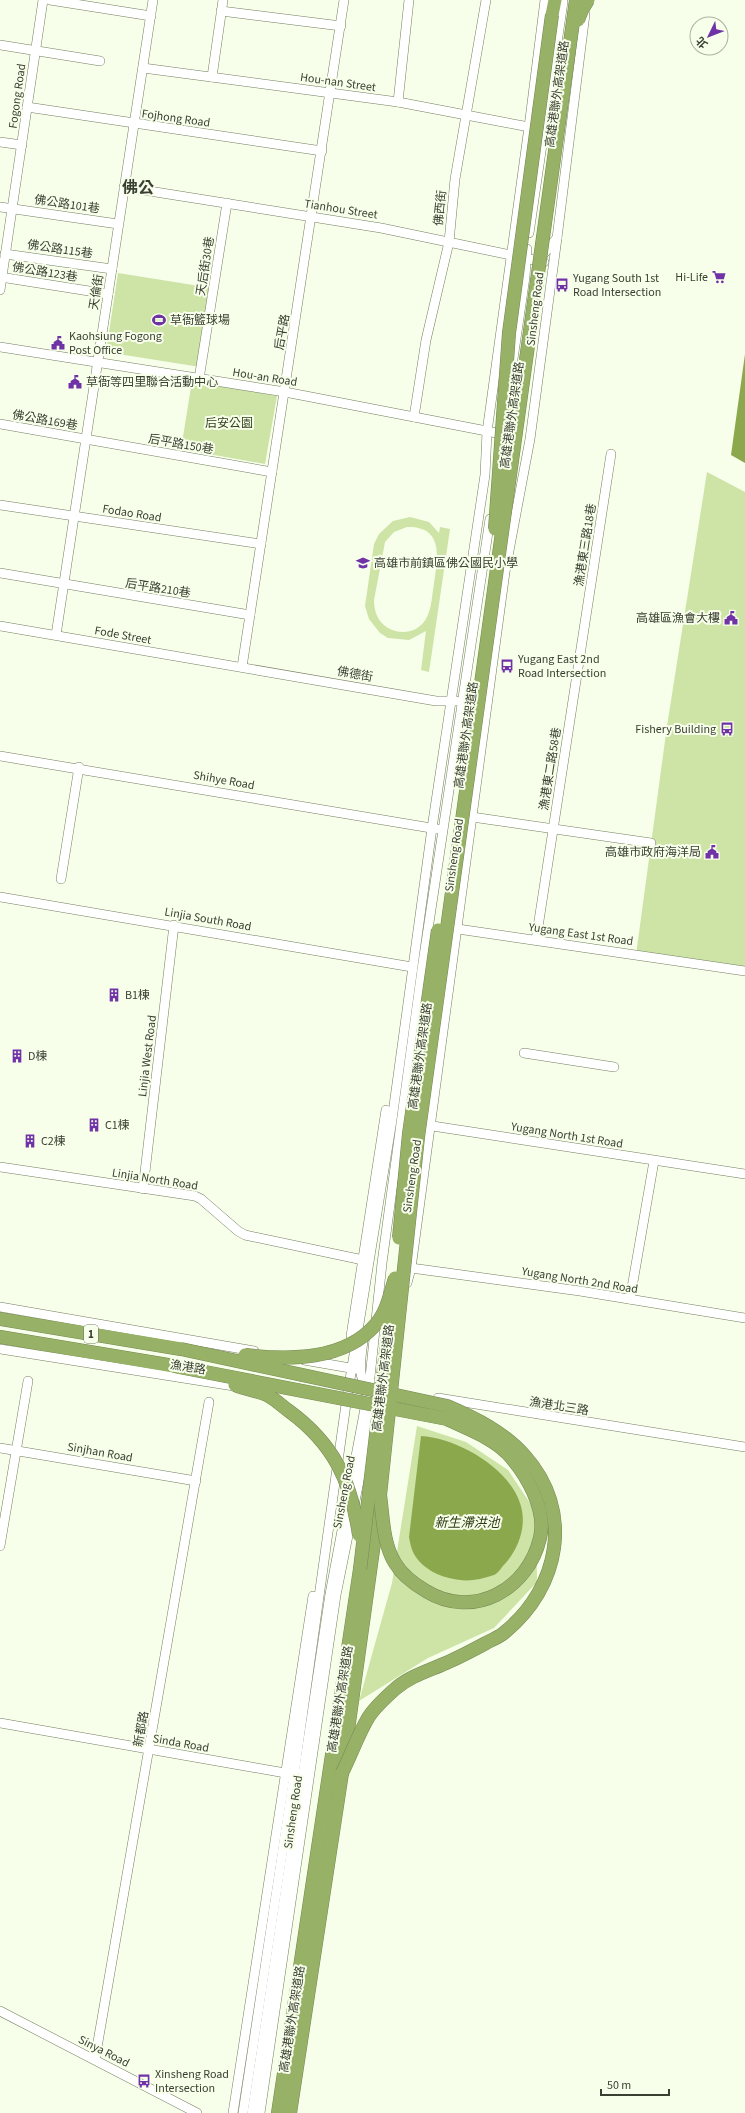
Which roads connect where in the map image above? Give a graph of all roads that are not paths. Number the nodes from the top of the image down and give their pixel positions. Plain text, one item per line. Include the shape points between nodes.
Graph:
1 (43, 0) edge
2 (50, 0) edge
3 (153, 0) edge
4 (223, 0) edge
5 (344, 0) edge
6 (409, 0) edge
7 (486, 0) edge
8 (545, 0) edge
9 (576, 0) edge
10 (589, 0) edge
11 (563, 1) edge
12 (221, 11) junction
13 (151, 16) junction
14 (341, 26) junction
15 (0, 45) edge
16 (35, 51) junction
17 (100, 61) dead end
18 (142, 68) junction
19 (212, 77) junction
20 (330, 92) junction
21 (398, 102) junction
22 (28, 107) junction
23 (466, 116) junction
24 (134, 124) junction
25 (529, 127) junction
26 (0, 142) edge
27 (22, 145) junction
28 (322, 151) junction
29 (124, 187) junction
30 (227, 204) junction
31 (0, 207) edge
32 (12, 208) junction
33 (312, 217) junction
34 (118, 224) junction
35 (557, 238) junction
36 (449, 242) junction
37 (5, 254) junction
38 (511, 255) junction
39 (525, 258) junction
40 (539, 260) junction
41 (553, 263) junction
42 (112, 269) junction
43 (525, 277) junction
44 (1, 278) edge
45 (0, 290) edge
46 (108, 294) junction
47 (0, 347) edge
48 (97, 363) junction
49 (199, 379) junction
50 (285, 392) junction
51 (414, 417) junction
52 (0, 424) edge
53 (487, 432) junction
54 (502, 434) junction
55 (85, 439) junction
56 (611, 454) dead end
57 (272, 472) junction
58 (0, 505) edge
59 (74, 516) junction
60 (497, 543) junction
61 (261, 544) junction
62 (0, 573) edge
63 (63, 584) junction
64 (250, 615) junction
65 (0, 626) edge
66 (56, 635) junction
67 (242, 667) junction
68 (448, 701) junction
69 (463, 702) junction
70 (571, 712) joint
71 (0, 756) edge
72 (79, 767) junction
73 (472, 817) junction
74 (429, 827) junction
75 (443, 829) junction
76 (553, 829) junction
77 (651, 843) dead end
78 (62, 879) dead end
79 (0, 897) edge
80 (416, 923) junction
81 (174, 925) junction
82 (429, 925) junction
83 (457, 929) junction
84 (536, 940) junction
85 (409, 967) junction
86 (745, 970) edge
87 (524, 1054) dead end
88 (614, 1068) dead end
89 (393, 1120) junction
90 (432, 1126) junction
91 (654, 1161) junction
92 (0, 1167) edge
93 (745, 1174) edge
94 (144, 1189) junction
95 (366, 1261) junction
96 (411, 1268) junction
97 (395, 1278) junction
98 (630, 1299) junction
99 (0, 1307) edge
100 (745, 1318) edge
101 (0, 1319) edge
102 (0, 1337) edge
103 (0, 1349) edge
104 (181, 1349) junction
105 (174, 1366) junction
106 (353, 1368) junction
107 (371, 1371) junction
108 (28, 1381) dead end
109 (369, 1387) junction
110 (379, 1388) junction
111 (209, 1402) dead end
112 (344, 1403) junction
113 (369, 1408) junction
114 (745, 1447) edge
115 (0, 1448) edge
116 (16, 1450) junction
117 (196, 1480) junction
118 (380, 1495) junction
119 (0, 1546) edge
120 (360, 1569) junction
121 (0, 1723) edge
122 (149, 1750) junction
123 (342, 1773) junction
124 (298, 1775) junction
125 (0, 2011) edge
126 (95, 2059) junction
127 (197, 2113) edge
128 (233, 2113) edge
129 (243, 2113) edge
130 (252, 2113) edge
131 (260, 2113) edge
132 (278, 2113) edge
133 (290, 2113) edge

1 - 16 street, Fogong Road
2 - 13 street
3 - 13 street, 天倫街
4 - 12 street
5 - 14 street, 后平路
6 - 21 street
7 - 23 street, 佛西街
8 - 25 street, Sinsheng Road
9 - 60 highway, 高雄港聯外高架道路, bridge
10 - 35 street, Sinsheng Road via 583,20
10 - 60 highway, bridge via 579,18 523,439
11 - 39 street, Sinsheng Road
11 - 60 highway, 高雄港聯外高架道路, bridge
11 - 60 highway, bridge via 552,15 509,334
12 - 14 street
12 - 19 street
13 - 18 street, 天倫街
14 - 20 street, 后平路
15 - 16 street
16 - 17 street
16 - 22 street, Fogong Road
18 - 19 street, Hou-nan Street
18 - 24 street, 天倫街
19 - 20 street, Hou-nan Street
20 - 21 street, Hou-nan Street
20 - 28 street, 后平路
21 - 23 street, Hou-nan Street
22 - 24 street, Fojhong Road
22 - 27 street, Fogong Road
23 - 25 street, Hou-nan Street
23 - 36 street, 佛西街
24 - 28 street, Fojhong Road
24 - 29 street, 天倫街
25 - 38 street, Sinsheng Road
26 - 27 street
27 - 32 street, Fogong Road
28 - 33 street, 后平路
29 - 30 street, Tianhou Street
29 - 34 street, 天倫街
30 - 33 street, Tianhou Street
30 - 49 street, 天后街30巷
31 - 32 street, 佛公路101巷
32 - 34 street, 佛公路101巷
32 - 37 street, Fogong Road
33 - 36 street, Tianhou Street
33 - 50 street, 后平路
34 - 42 street, 天倫街
35 - 40 street, Sinsheng Road
35 - 41 street, Sinsheng Road
36 - 38 street, Tianhou Street
36 - 51 street, 佛西街 via 426,340
37 - 42 street, 佛公路115巷
37 - 44 street, Fogong Road
38 - 39 street, Tianhou Street
38 - 53 street, Sinsheng Road
39 - 40 street, Tianhou Street
39 - 43 street, Sinsheng Road
40 - 41 street, Tianhou Street
40 - 43 street, Sinsheng Road
41 - 73 street, Sinsheng Road via 530,439 504,572
42 - 46 street, 天倫街
43 - 54 street, Sinsheng Road
44 - 45 street, Fogong Road
44 - 46 street, 佛公路123巷
46 - 48 street, 天倫街
47 - 48 street, Hou-an Road
48 - 49 street, Hou-an Road
48 - 55 street, 天倫街
49 - 50 street, Hou-an Road
50 - 51 street, Hou-an Road
50 - 57 street, 后平路
51 - 53 street, Hou-an Road
52 - 55 street, 佛公路169巷
53 - 54 street, Hou-an Road
53 - 68 street, Sinsheng Road via 485,475
54 - 69 street, Sinsheng Road
55 - 57 street, 后平路150巷
55 - 59 street, 天倫街
56 - 70 street, 漁港東三路18巷
57 - 61 street, 后平路
58 - 59 street, Fodao Road
59 - 61 street, Fodao Road
59 - 63 street, 天倫街
60 - 97 highway, 高雄港聯外高架道路, bridge via 409,1134
60 - 118 highway, 高雄港聯外高架道路, bridge via 418,1137
61 - 64 street, 后平路
62 - 63 street, 后平路210巷
63 - 64 street, 后平路210巷
63 - 66 street, 天倫街
64 - 67 street, 后平路
65 - 66 street, Fode Street
66 - 67 street, Fode Street
67 - 68 street, 佛德街
68 - 69 street, 佛德街
68 - 74 street, Sinsheng Road
69 - 75 street, Sinsheng Road
70 - 76 street, 漁港東二路58巷
71 - 72 street, Shihye Road
72 - 74 street, Shihye Road
72 - 78 street
73 - 76 street
73 - 83 street, Sinsheng Road
74 - 75 street, Shihye Road
74 - 80 street, Sinsheng Road
75 - 82 street, Sinsheng Road
76 - 77 street
76 - 84 street, 漁港東二路58巷
79 - 81 street, Linjia South Road
80 - 82 street, Yugang East 1st Road
80 - 85 street, Sinsheng Road
81 - 85 street, Linjia South Road
81 - 94 street, Linjia West Road
82 - 83 street, Yugang East 1st Road
82 - 89 street, Sinsheng Road
83 - 84 street, Yugang East 1st Road
83 - 90 street, Sinsheng Road
84 - 86 street, Yugang East 1st Road
85 - 89 street, Sinsheng Road via 390,1118
87 - 88 street
89 - 90 street, Yugang North 1st Road
89 - 95 street, Sinsheng Road
89 - 107 street, Sinsheng Road
90 - 91 street, Yugang North 1st Road
90 - 96 street, Sinsheng Road
91 - 93 street, Yugang North 1st Road
91 - 98 street
92 - 94 street, Linjia North Road
94 - 95 street, Linjia North Road via 195,1196 245,1235
95 - 106 street, Sinsheng Road
95 - 106 street, Sinsheng Road
96 - 98 street, Yugang North 2nd Road
96 - 110 street, Sinsheng Road
97 - 104 highway, bridge via 387,1305 377,1323 363,1336 340,1349 318,1355 276,1358
97 - 120 highway, 高雄港聯外高架道路, bridge
98 - 100 street, Yugang North 2nd Road
99 - 106 street
101 - 104 highway, 1
102 - 105 highway, 1
103 - 112 street, 漁港路
104 - 123 highway, bridge via 447,1406 476,1419 520,1450 538,1472 551,1500 556,1536 551,1563 534,1601 504,1633 447,1663 412,1677 395,1690 368,1717
105 - 118 highway, bridge via 446,1419 488,1439 506,1453 526,1477 539,1508 540,1537 526,1571 498,1596 462,1604 435,1596 410,1582 394,1562 384,1534
105 - 120 highway, bridge via 268,1396 316,1434 329,1449 349,1489 360,1538
106 - 107 street
106 - 109 street, Sinsheng Road
106 - 112 street, Sinsheng Road
107 - 109 street, Sinsheng Road
108 - 116 street
109 - 110 street, 漁港北三路
109 - 113 street, Sinsheng Road
110 - 113 street, Sinsheng Road
110 - 114 street, 漁港北三路
111 - 117 street, 新都路
112 - 113 street, 漁港路
112 - 124 street, Sinsheng Road
113 - 124 street, Sinsheng Road via 336,1595
115 - 116 street, Sinjhan Road
116 - 117 street, Sinjhan Road
116 - 119 street
117 - 122 street, 新都路
118 - 123 highway, 高雄港聯外高架道路, bridge
120 - 132 highway, 高雄港聯外高架道路
121 - 122 street, Sinda Road
122 - 124 street, Sinda Road
122 - 126 street, 新都路
123 - 133 highway, 高雄港聯外高架道路
124 - 128 street, Sinsheng Road
124 - 129 street, Sinsheng Road
124 - 130 street, Sinsheng Road
124 - 131 street, Sinsheng Road
125 - 126 street, Sinya Road
126 - 127 street, Sinya Road

